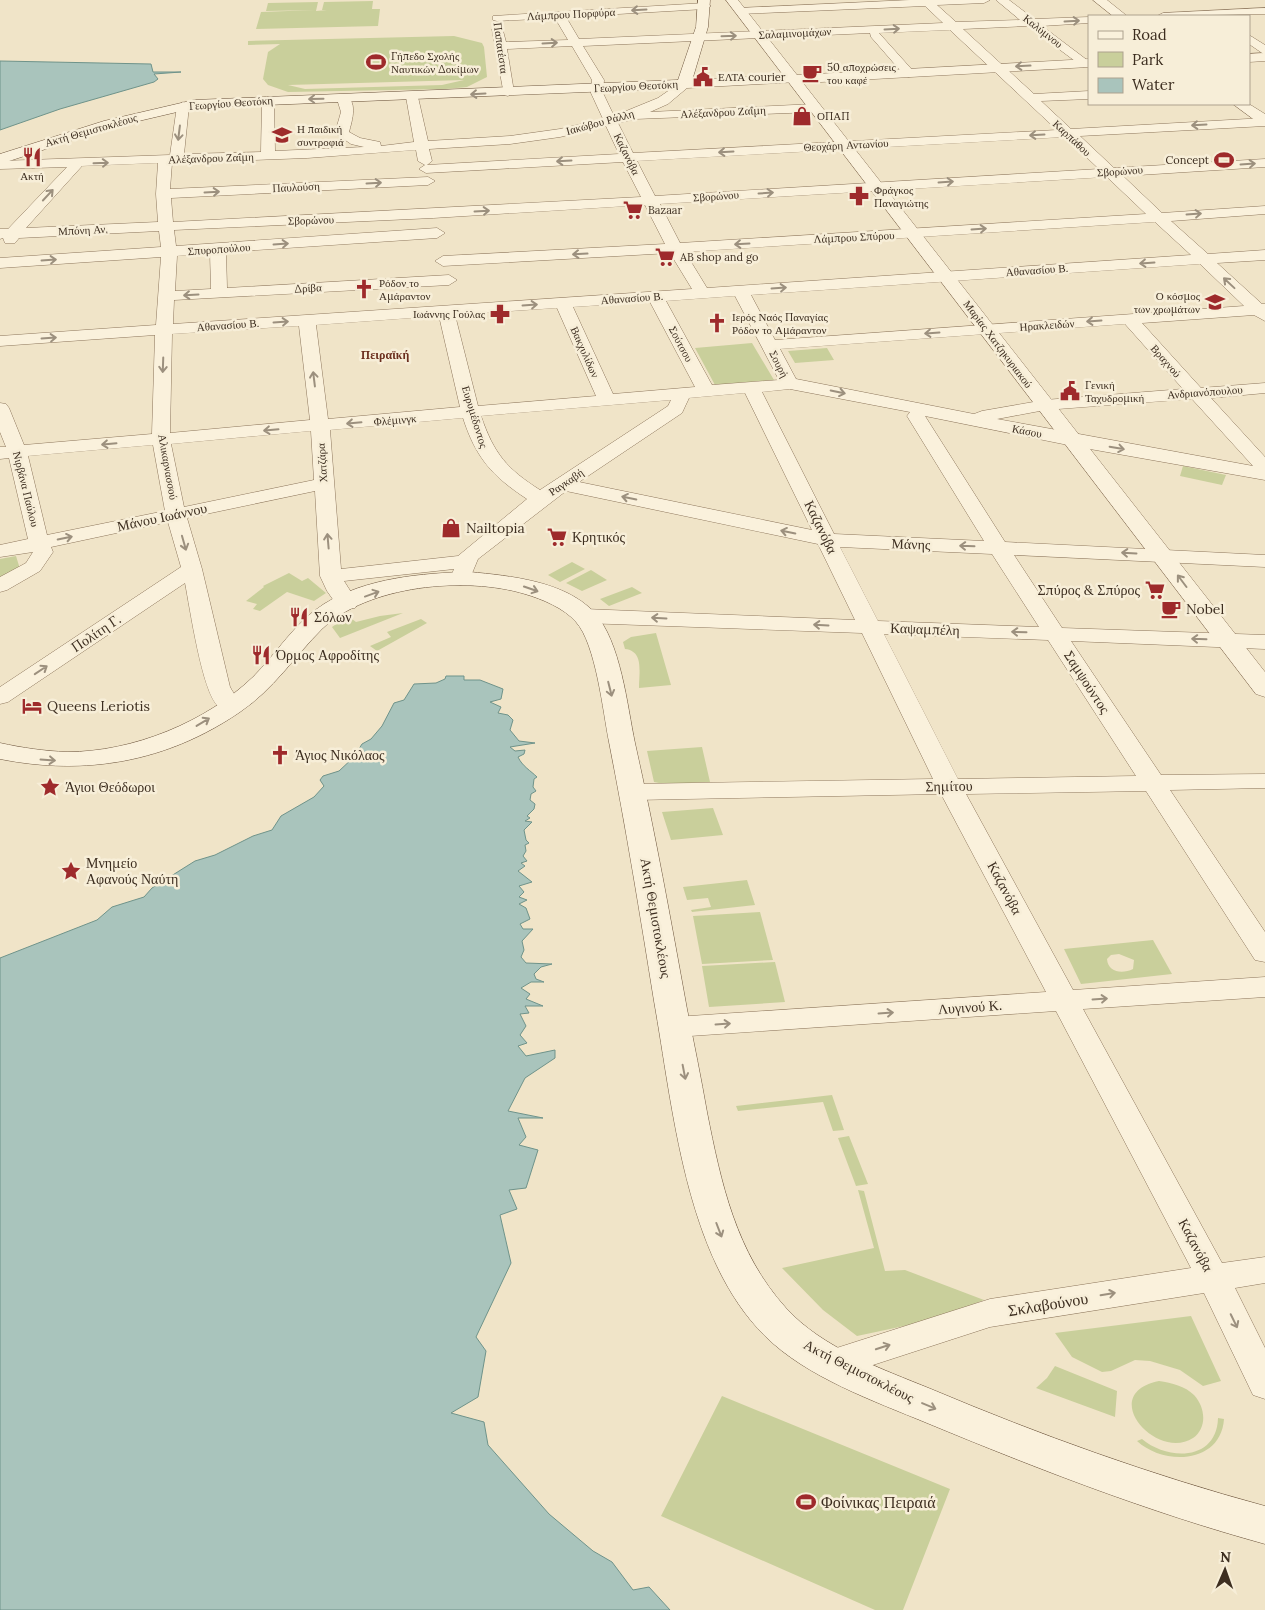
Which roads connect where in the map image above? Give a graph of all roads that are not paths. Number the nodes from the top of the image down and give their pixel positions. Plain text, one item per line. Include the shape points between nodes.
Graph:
1 (984, 0) edge
2 (1002, 0) edge
3 (1099, 0) edge
4 (926, 1) edge
5 (544, 2) dead end
6 (705, 3) edge
7 (492, 4) dead end
8 (1198, 5) dead end
9 (736, 6) edge
10 (854, 6) junction
11 (1265, 11) edge
12 (556, 15) junction
13 (1119, 15) edge
14 (1214, 15) edge
15 (497, 18) junction
16 (1088, 20) edge
17 (1032, 23) junction
18 (953, 26) junction
19 (759, 35) junction
20 (698, 37) junction
21 (1250, 41) edge
22 (576, 42) junction
23 (501, 46) junction
24 (1265, 51) edge
25 (1265, 57) edge
26 (1250, 58) edge
27 (1086, 63) edge
28 (997, 68) junction
29 (909, 73) junction
30 (793, 79) junction
31 (684, 84) junction
32 (597, 88) junction
33 (508, 92) junction
34 (1088, 95) edge
35 (412, 97) junction
36 (1030, 98) junction
37 (343, 99) junction
38 (268, 100) junction
39 (1241, 105) edge
40 (183, 106) junction
41 (815, 108) junction
42 (630, 116) junction
43 (610, 121) junction
44 (1265, 122) edge
45 (1066, 133) junction
46 (422, 144) junction
47 (844, 146) junction
48 (405, 148) junction
49 (307, 154) junction
50 (268, 156) junction
51 (0, 158) edge
52 (628, 158) junction
53 (171, 160) junction
54 (1265, 163) edge
55 (77, 164) junction
56 (0, 165) edge
57 (1109, 172) junction
58 (427, 175) junction
59 (876, 186) junction
60 (308, 187) junction
61 (163, 194) junction
62 (650, 200) junction
63 (1265, 210) edge
64 (433, 214) junction
65 (1158, 217) junction
66 (311, 220) junction
67 (166, 226) junction
68 (7, 233) edge
69 (437, 234) junction
70 (913, 234) junction
71 (676, 248) junction
72 (218, 249) junction
73 (169, 252) junction
74 (1265, 254) edge
75 (1204, 259) junction
76 (443, 261) junction
77 (0, 263) edge
78 (946, 276) junction
79 (449, 280) junction
80 (740, 290) junction
81 (220, 293) junction
82 (702, 293) junction
83 (167, 296) junction
84 (655, 296) junction
85 (563, 302) junction
86 (452, 310) junction
87 (1263, 312) edge
88 (1129, 319) junction
89 (307, 320) junction
90 (987, 329) junction
91 (164, 330) junction
92 (0, 341) edge
93 (770, 345) junction
94 (790, 384) junction
95 (751, 388) junction
96 (1265, 388) edge
97 (707, 392) junction
98 (1195, 393) junction
99 (682, 394) junction
100 (607, 401) junction
101 (1045, 405) junction
102 (0, 408) edge
103 (921, 409) junction
104 (472, 414) junction
105 (967, 418) junction
106 (320, 426) junction
107 (161, 440) junction
108 (1073, 440) junction
109 (9, 453) edge
110 (1265, 468) edge
111 (1265, 474) edge
112 (323, 484) junction
113 (562, 484) junction
114 (540, 499) junction
115 (176, 514) junction
116 (828, 540) junction
117 (39, 544) junction
118 (998, 547) junction
119 (0, 551) edge
120 (1162, 555) junction
121 (1265, 561) edge
122 (192, 569) junction
123 (463, 570) junction
124 (331, 576) junction
125 (0, 586) edge
126 (347, 603) junction
127 (584, 616) junction
128 (870, 628) junction
129 (1055, 633) junction
130 (1227, 640) junction
131 (1265, 642) edge
132 (1265, 689) edge
133 (0, 697) edge
134 (232, 705) junction
135 (0, 751) edge
136 (1265, 781) edge
137 (1153, 783) junction
138 (949, 786) junction
139 (634, 792) junction
140 (1265, 953) edge
141 (1265, 987) edge
142 (1066, 1001) junction
143 (675, 1027) junction
144 (1265, 1270) edge
145 (1213, 1278) junction
146 (836, 1362) junction
147 (1265, 1384) edge
148 (1265, 1525) edge

1 - 4 street
2 - 17 street, Καλύμνου
3 - 13 main road
4 - 10 street
4 - 18 street, Καρπάθου
5 - 12 street, Καζανόβα
6 -> 12 street, Λάμπρου Πορφύρα
6 - 20 main road
7 - 15 street, Παπατέστα
8 - 14 street
9 - 10 street
9 - 19 main road, Μαρίας Χατζηκυριακού
10 - 29 street
11 - 14 street
12 - 15 street, Λάμπρου Πορφύρα
12 - 22 street, Καζανόβα
15 - 23 street, Παπατέστα
17 -> 16 street, Σαλαμινομάχων
17 - 18 street, Σαλαμινομάχων
17 - 27 street, Καλύμνου
19 -> 18 street, Σαλαμινομάχων
18 - 28 street, Καρπάθου
20 -> 19 street, Σαλαμινομάχων
19 - 30 main road, Μαρίας Χατζηκυριακού
20 - 22 street, Σαλαμινομάχων
20 - 31 main road
21 - 24 street
23 -> 22 street, Σαλαμινομάχων
22 - 32 street, Καζανόβα via 598,80
23 - 33 street, Παπατέστα
25 - 26 main road
27 -> 28 main road, Γεωργίου Θεοτόκη
28 - 29 main road, Γεωργίου Θεοτόκη
28 - 36 street, Καρπάθου
29 - 30 main road, Γεωργίου Θεοτόκη
30 - 31 street, Γεωργίου Θεοτόκη
30 - 41 main road, Μαρίας Χατζηκυριακού
31 - 32 main road, Γεωργίου Θεοτόκη
31 - 42 street, Ιακώβου Ράλλη via 663,101
32 - 33 main road, Γεωργίου Θεοτόκη
32 - 43 street, Καζανόβα
33 -> 35 main road, Γεωργίου Θεοτόκη
34 - 36 street
35 - 37 main road, Γεωργίου Θεοτόκη
35 - 46 street, Ευρυμέδοντος
36 - 45 street, Καρπάθου
37 -> 38 main road, Γεωργίου Θεοτόκη
37 - 48 street via 348,112 342,129 346,137
38 - 40 main road, Γεωργίου Θεοτόκη
38 - 50 street
39 - 44 main road
40 - 51 main road, Ακτή Θεμιστοκλέους via 75,133
40 -> 53 street, Αλικαρνασσού
41 - 42 street, Αλέξανδρου Ζαΐμη
41 - 47 main road, Μαρίας Χατζηκυριακού
42 - 43 street, Ιακώβου Ράλλη
43 - 46 street, Ιακώβου Ράλλη via 535,138
43 - 52 street, Καζανόβα
44 -> 45 street, Θεοχάρη Αντωνίου
45 -> 47 street, Θεοχάρη Αντωνίου
45 - 57 street, Καρπάθου
46 - 48 street, Αλέξανδρου Ζαΐμη
46 - 58 street, Ευρυμέδοντος
47 -> 52 street, Θεοχάρη Αντωνίου
47 - 59 main road, Μαρίας Χατζηκυριακού
48 - 49 street, Αλέξανδρου Ζαΐμη
49 - 50 street, Αλέξανδρου Ζαΐμη
49 - 60 street
50 - 53 street, Αλέξανδρου Ζαΐμη
52 -> 58 street, Θεοχάρη Αντωνίου
52 - 62 street, Καζανόβα
55 -> 53 street, Αλέξανδρου Ζαΐμη
53 - 61 street, Αλικαρνασσού
57 -> 54 street, Σβορώνου
55 - 56 street, Αλέξανδρου Ζαΐμη
68 -> 55 street
59 -> 57 street, Σβορώνου
57 - 65 street, Καρπάθου
60 -> 58 street, Παυλούση
58 - 64 street, Ευρυμέδοντος
62 -> 59 street, Σβορώνου
59 - 70 main road, Μαρίας Χατζηκυριακού
61 -> 60 street, Παυλούση
60 - 66 street
61 - 67 street, Αλικαρνασσού
64 -> 62 street, Σβορώνου
62 - 71 street, Καζανόβα
65 -> 63 street, Λάμπρου Σπύρου
64 - 66 street, Σβορώνου
64 - 69 street, Ευρυμέδοντος
70 -> 65 street, Λάμπρου Σπύρου
65 - 75 street, Καρπάθου
66 - 67 street, Σβορώνου
67 - 68 street, Μπόνη Αν.
67 - 73 street, Αλικαρνασσού
68 - 77 street
72 -> 69 street, Σπυροπούλου
69 - 76 street, Ευρυμέδοντος
70 -> 71 street, Λάμπρου Σπύρου
70 - 78 main road, Μαρίας Χατζηκυριακού
71 -> 76 street, Λάμπρου Σπύρου
71 - 82 street, Καζανόβα
72 - 73 street, Σπυροπούλου
72 - 81 street
77 -> 73 street, Σπυροπούλου
73 - 83 street, Αλικαρνασσού
74 - 75 street, Αθανασίου Β.
75 -> 78 street, Αθανασίου Β.
87 -> 75 street, Καρπάθου
76 - 79 street, Ευρυμέδοντος
80 -> 78 street, Αθανασίου Β.
78 - 90 main road, Μαρίας Χατζηκυριακού
79 - 81 street, Δρίβα
79 - 86 street, Ευρυμέδοντος
80 - 82 street, Αθανασίου Β.
80 - 93 street, Σουρή
81 -> 83 street, Δρίβα
82 - 84 street, Αθανασίου Β.
83 - 91 street, Αλικαρνασσού
84 - 85 street, Αθανασίου Β.
84 - 97 street, Σούτσου
86 -> 85 street, Αθανασίου Β.
85 - 100 street, Βακχυλίδων
86 - 89 street, Αθανασίου Β.
86 - 104 street, Ευρυμέδοντος
87 - 88 street, Ηρακλειδών
88 -> 90 street, Ηρακλειδών
88 - 98 street, Βραχνού
91 -> 89 street, Αθανασίου Β.
106 -> 89 street, Χατζάρα
90 -> 93 street, Ηρακλειδών
90 - 101 main road, Μαρίας Χατζηκυριακού
92 -> 91 street, Αθανασίου Β.
91 -> 107 street, Αλικαρνασσού
93 - 94 street, Σουρή
94 - 95 street, Φλέμινγκ
94 -> 103 street, Κάσου
95 - 97 street, Φλέμινγκ
95 - 116 street, Καζανόβα
96 - 98 street, Ανδριανόπουλου
97 - 99 street, Φλέμινγκ
98 - 101 street, Ανδριανόπουλου
98 - 110 street, Βραχνού
99 - 100 street, Φλέμινγκ
99 - 113 street, Ραγκαβή via 676,409
100 - 104 street, Φλέμινγκ
101 - 105 street, Ανδριανόπουλου
101 - 108 main road, Μαρίας Χατζηκυριακού
102 - 109 street, Νιρβάνα Παύλου
103 - 105 street, Κάσου
103 - 118 street, Σαμψούντος via 916,416
104 -> 106 street, Φλέμινγκ
104 - 114 street, Ευρυμέδοντος via 493,463
105 - 108 street, Κάσου
106 -> 107 street, Φλέμινγκ
106 - 112 street, Χατζάρα
107 -> 109 street, Φλέμινγκ
107 - 115 street, Αλικαρνασσού
108 -> 111 street, Κάσου
108 - 120 main road, Μαρίας Χατζηκυριακού
109 - 117 street, Νιρβάνα Παύλου
112 - 115 street, Μάνου Ιωάννου
124 -> 112 street, Χατζάρα
113 - 114 street, Ραγκαβή
116 -> 113 street, Μάνης
114 - 123 street, Ραγκαβή via 468,556
117 -> 115 street, Μάνου Ιωάννου
115 -> 122 street, Αλικαρνασσού
118 -> 116 street, Μάνης
116 - 128 street, Καζανόβα
117 - 119 street, Μάνου Ιωάννου
117 - 125 street via 43,552 33,567
120 -> 118 street, Μάνης
118 - 129 street, Σαμψούντος
120 - 121 street, Μάνης
130 -> 120 main road, Μαρίας Χατζηκυριακού
133 -> 122 street, Πολίτη Γ.
122 - 134 street, Αλικαρνασσού via 218,686
123 - 124 street
126 -> 123 main road, Ακτή Θεμιστοκλέους
123 -> 127 main road, Ακτή Θεμιστοκλέους via 482,579 520,585 547,594
124 - 126 street, Χατζάρα
126 - 134 main road, Ακτή Θεμιστοκλέους via 316,622 261,682
128 -> 127 street, Καψαμπέλη
127 -> 139 main road, Ακτή Θεμιστοκλέους via 598,641
129 -> 128 street, Καψαμπέλη
128 - 138 street, Καζανόβα
130 -> 129 street, Καψαμπέλη
129 - 137 street, Σαμψούντος
130 - 131 street, Καψαμπέλη
130 - 132 main road, Μαρίας Χατζηκυριακού
135 -> 134 main road, Ακτή Θεμιστοκλέους via 52,761 108,757 161,742 194,728
136 - 137 street, Σημίτου
137 - 138 street, Σημίτου
137 - 140 street, Σαμψούντος
138 - 139 street, Σημίτου
138 - 142 street, Καζανόβα
139 - 143 main road, Ακτή Θεμιστοκλέους
142 -> 141 street, Λυγινού Κ.
143 -> 142 street, Λυγινού Κ.
142 - 145 street, Καζανόβα
143 -> 146 main road, Ακτή Θεμιστοκλέους via 712,1212 727,1252 746,1287 778,1325 806,1346
144 - 145 street, Σκλαβούνου
146 -> 145 street, Σκλαβούνου via 990,1313
145 -> 147 street, Καζανόβα
146 -> 148 main road, Ακτή Θεμιστοκλέους via 890,1389 1047,1452 1159,1494

